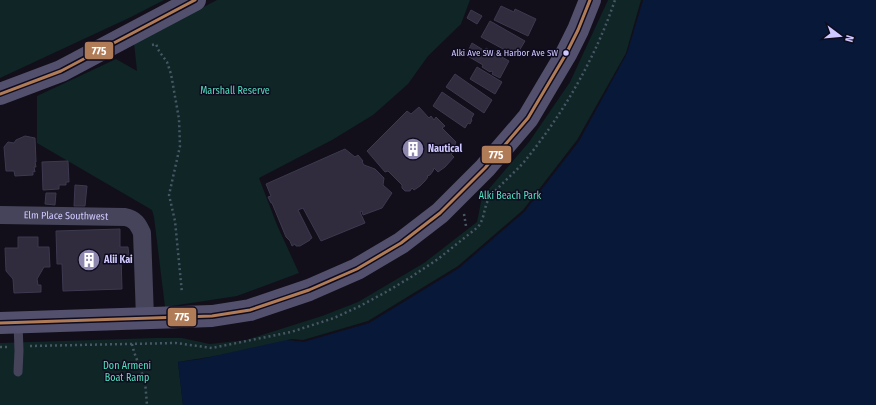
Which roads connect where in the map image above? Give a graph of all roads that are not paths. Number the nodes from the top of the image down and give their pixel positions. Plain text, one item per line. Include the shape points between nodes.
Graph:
1 (195, 0) edge
2 (590, 0) edge
3 (0, 94) edge
4 (0, 215) edge
5 (145, 318) junction
6 (9, 323) edge
7 (18, 372) dead end

1 - 3 main road via 61,71
2 - 5 main road via 566,54 528,118 485,168 440,213 401,243 357,268 308,290 250,310 212,316
4 - 5 street, Elm Place Southwest via 132,219 142,233
5 - 6 main road
6 - 7 lane via 20,351

